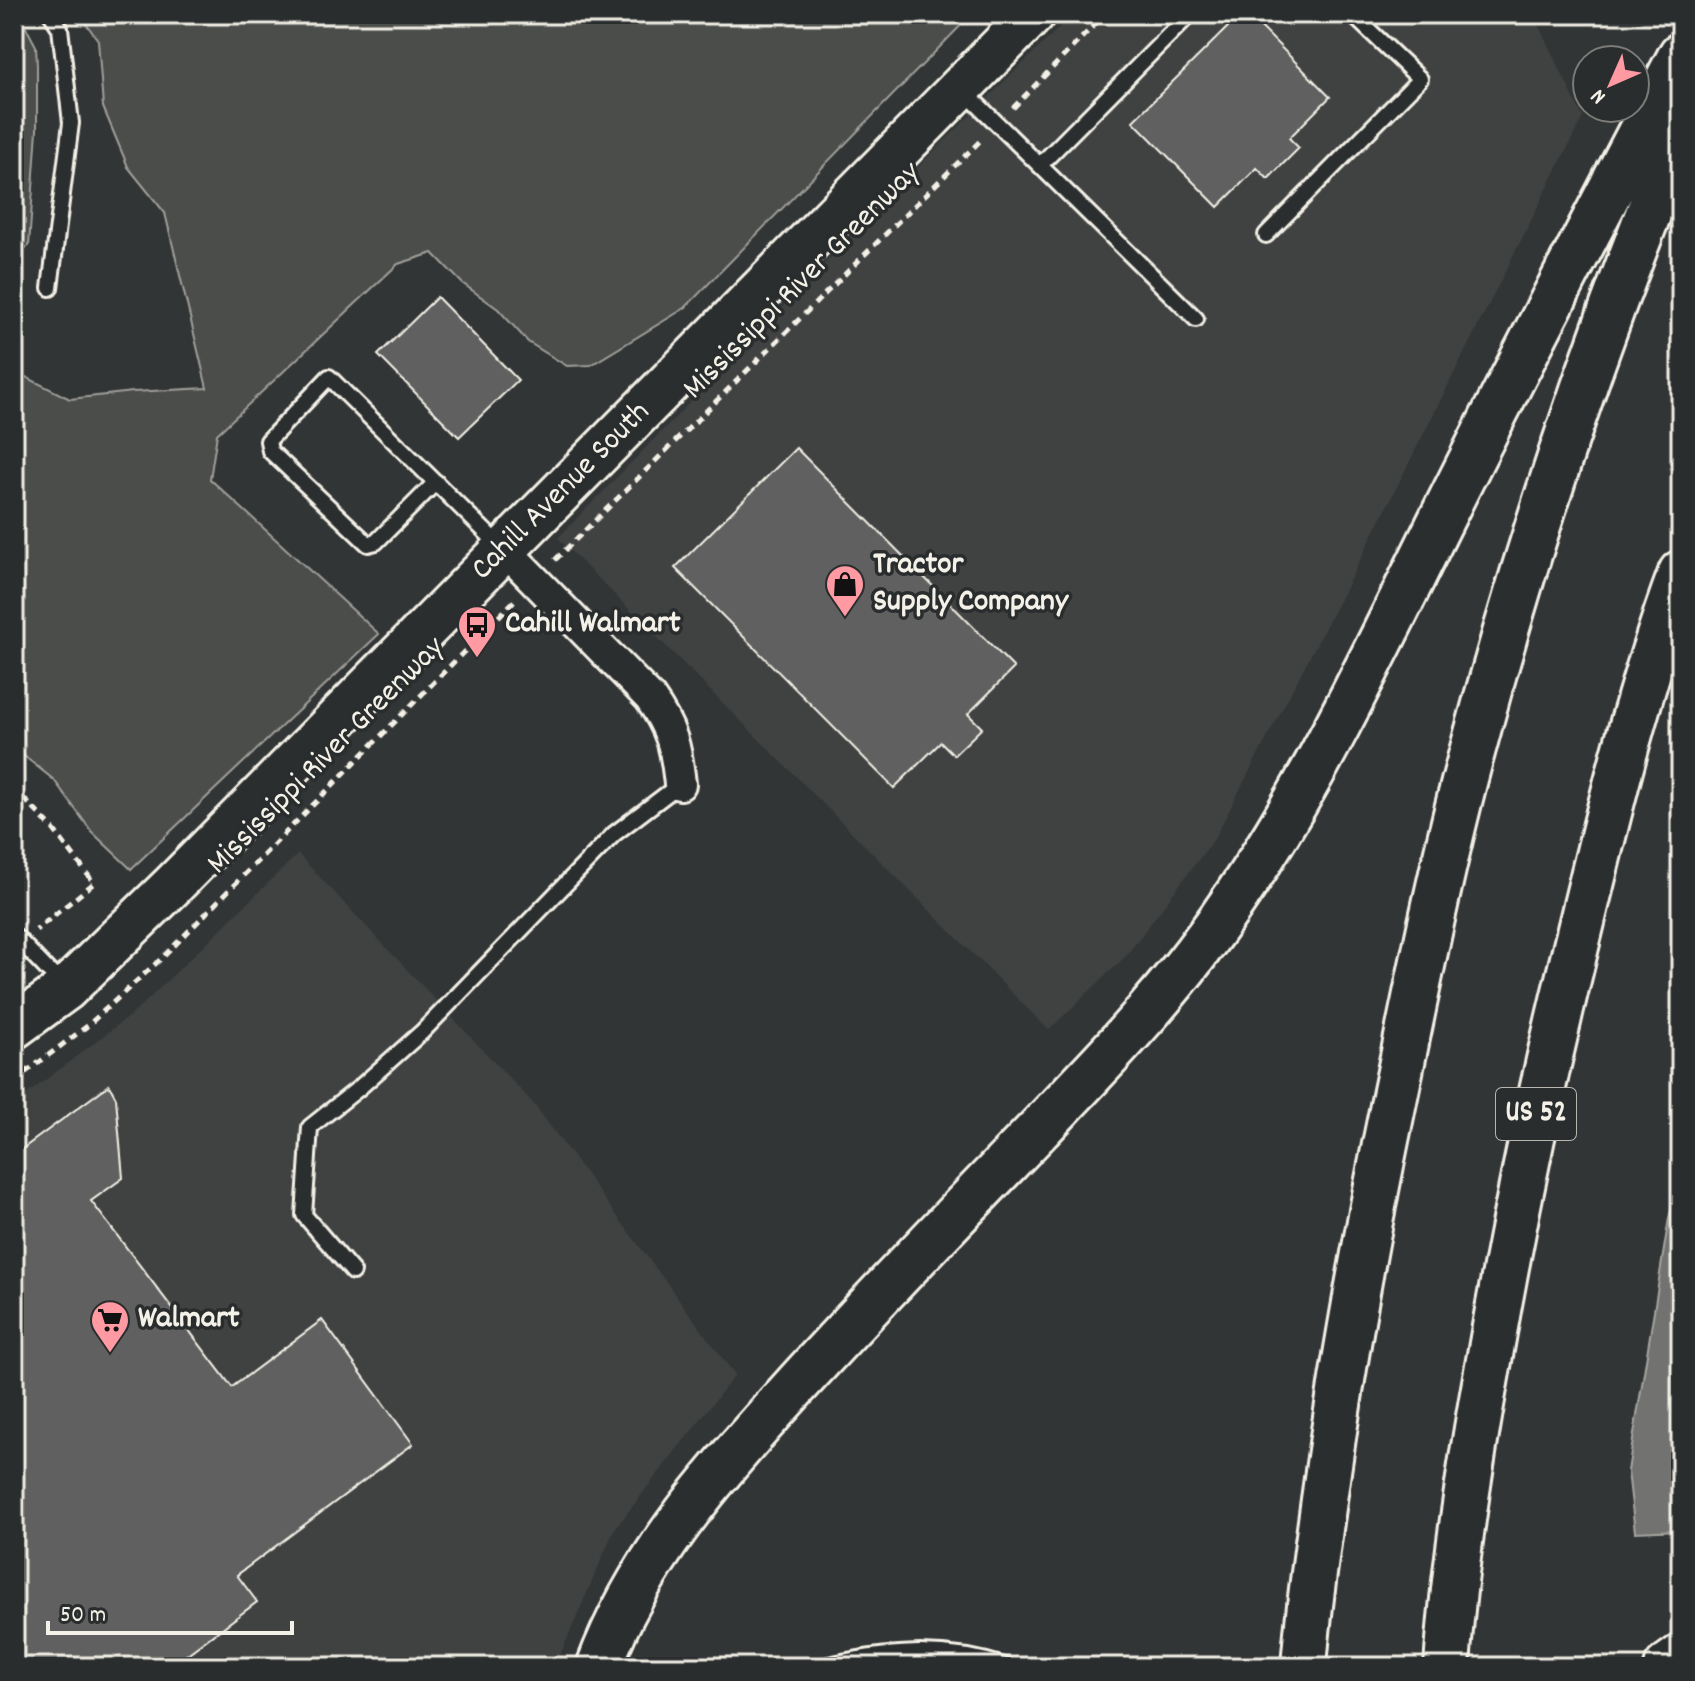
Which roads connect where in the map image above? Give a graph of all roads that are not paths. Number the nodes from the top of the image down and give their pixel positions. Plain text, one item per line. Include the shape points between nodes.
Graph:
1 (51, 14) edge
2 (1033, 14) edge
3 (1190, 14) edge
4 (1352, 14) edge
5 (1681, 55) edge
6 (961, 88) junction
7 (1681, 133) edge
8 (1040, 165) junction
9 (1266, 235) dead end
10 (50, 288) dead end
11 (1196, 319) dead end
12 (436, 482) junction
13 (505, 550) junction
14 (1681, 573) edge
15 (680, 784) joint
16 (18, 938) edge
17 (66, 989) junction
18 (14, 1027) edge
19 (353, 1272) dead end
20 (1681, 1657) edge
21 (599, 1667) edge
22 (820, 1667) edge
23 (1008, 1667) edge
24 (1304, 1667) edge
25 (1447, 1667) edge
26 (1667, 1667) edge

1 - 10 lane via 60,28 71,123
2 - 6 street, Cahill Avenue South
3 - 8 lane
4 - 9 lane via 1420,79
5 - 21 highway via 1330,742 1259,863 1195,954 1128,1034 825,1353 685,1514 632,1595
6 - 8 lane
6 - 13 street, Cahill Avenue South
7 - 24 highway via 1571,426 1467,771 1374,1199 1340,1389
8 - 11 lane
12 - 12 lane via 329,377 271,436 268,446 368,544
12 - 13 lane
13 - 15 street via 650,698 675,744
13 - 17 street, Cahill Avenue South
14 - 25 highway, US 52 via 1627,737 1546,1067 1477,1429
15 - 19 lane via 614,834 422,1032 310,1127 304,1215
16 - 17 lane
17 - 18 street, Cahill Avenue South
20 - 26 highway
22 - 23 lane via 914,1651

